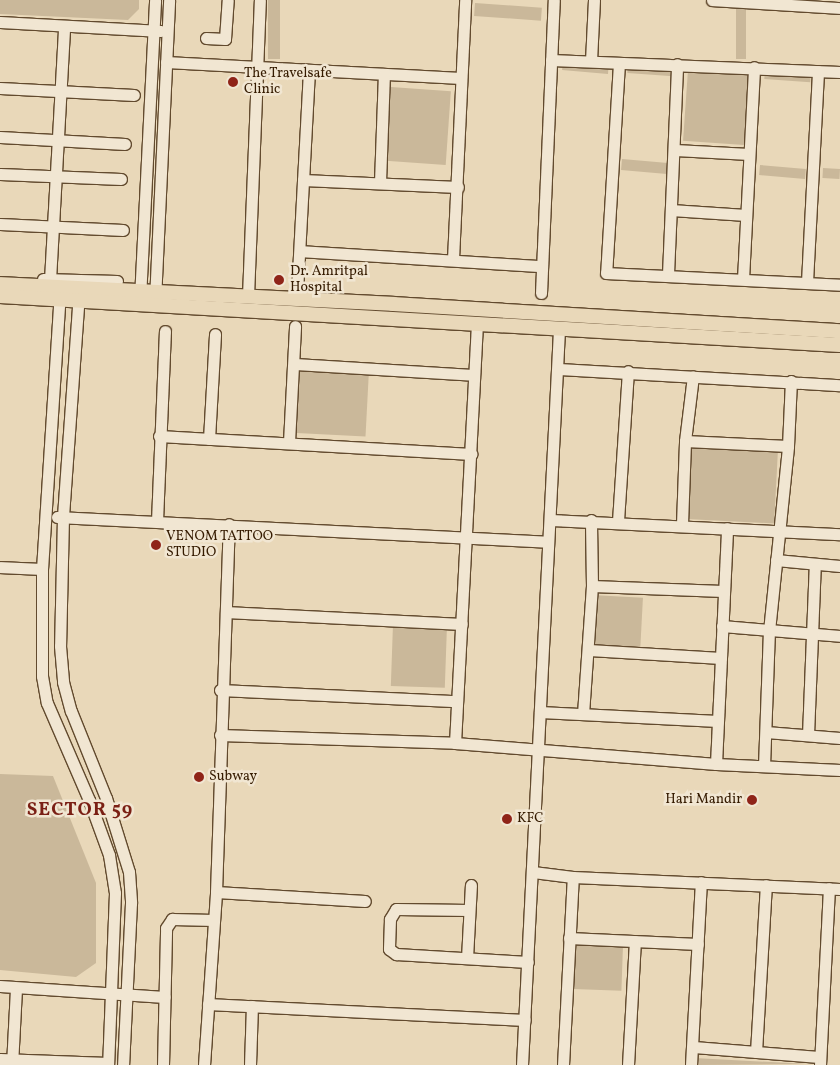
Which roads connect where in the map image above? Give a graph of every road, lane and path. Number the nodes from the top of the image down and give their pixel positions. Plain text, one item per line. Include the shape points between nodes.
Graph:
1 (155, 0) edge
2 (170, 0) edge
3 (228, 0) edge
4 (260, 0) edge
5 (465, 0) edge
6 (545, 0) edge
7 (554, 0) edge
8 (594, 0) edge
9 (712, 0) edge
10 (720, 0) edge
11 (824, 3) edge
12 (840, 8) edge
13 (0, 22) edge
14 (64, 26) junction
15 (154, 31) junction
16 (168, 31) junction
17 (206, 38) dead end
18 (551, 60) junction
19 (592, 61) junction
20 (166, 62) junction
21 (618, 63) junction
22 (677, 64) junction
23 (258, 67) junction
24 (754, 67) junction
25 (309, 70) junction
26 (818, 71) junction
27 (840, 72) edge
28 (384, 74) junction
29 (461, 78) junction
30 (0, 88) edge
31 (61, 91) junction
32 (134, 95) dead end
33 (0, 137) edge
34 (58, 141) junction
35 (125, 144) dead end
36 (674, 150) junction
37 (749, 154) junction
38 (0, 174) edge
39 (56, 176) junction
40 (121, 179) dead end
41 (303, 180) junction
42 (380, 182) junction
43 (458, 187) junction
44 (671, 210) junction
45 (746, 215) junction
46 (0, 224) edge
47 (52, 226) junction
48 (123, 230) dead end
49 (300, 251) junction
50 (453, 259) junction
51 (541, 266) junction
52 (668, 274) junction
53 (0, 277) edge
54 (743, 279) junction
55 (116, 281) dead end
56 (807, 282) junction
57 (0, 284) edge
58 (840, 285) edge
59 (56, 289) junction
60 (297, 292) dead end
61 (78, 294) junction
62 (541, 294) dead end
63 (0, 296) edge
64 (248, 296) junction
65 (140, 297) junction
66 (155, 298) junction
67 (477, 323) junction
68 (295, 326) dead end
69 (559, 328) junction
70 (165, 331) dead end
71 (840, 331) edge
72 (215, 334) dead end
73 (840, 345) edge
74 (295, 364) junction
75 (559, 370) junction
76 (628, 371) junction
77 (473, 375) junction
78 (693, 376) junction
79 (791, 381) junction
80 (840, 385) edge
81 (159, 436) junction
82 (209, 438) junction
83 (685, 441) junction
84 (289, 442) junction
85 (788, 446) junction
86 (471, 454) junction
87 (46, 517) junction
88 (63, 517) junction
89 (550, 520) junction
90 (591, 520) junction
91 (157, 521) junction
92 (618, 522) junction
93 (228, 524) junction
94 (682, 524) junction
95 (727, 528) junction
96 (781, 530) junction
97 (840, 534) edge
98 (467, 538) junction
99 (547, 542) junction
100 (776, 560) junction
101 (815, 564) junction
102 (840, 566) edge
103 (0, 567) edge
104 (42, 569) junction
105 (592, 586) junction
106 (723, 591) junction
107 (226, 612) junction
108 (462, 624) junction
109 (722, 626) junction
110 (769, 631) junction
111 (813, 635) junction
112 (840, 636) edge
113 (589, 650) junction
114 (721, 658) junction
115 (220, 690) junction
116 (457, 701) junction
117 (540, 712) junction
118 (583, 714) junction
119 (718, 721) junction
120 (766, 732) junction
121 (220, 735) junction
122 (808, 735) junction
123 (840, 738) edge
124 (455, 742) junction
125 (538, 751) junction
126 (716, 764) junction
127 (764, 766) junction
128 (840, 770) edge
129 (533, 872) junction
130 (573, 877) junction
131 (701, 882) junction
132 (471, 885) dead end
133 (766, 885) junction
134 (834, 888) edge
135 (216, 892) junction
136 (365, 901) dead end
137 (469, 910) junction
138 (214, 920) junction
139 (569, 938) junction
140 (635, 941) junction
141 (698, 944) junction
142 (467, 958) junction
143 (528, 962) junction
144 (0, 986) edge
145 (16, 988) junction
146 (112, 994) junction
147 (126, 995) junction
148 (165, 997) junction
149 (208, 1004) junction
150 (252, 1006) junction
151 (525, 1020) junction
152 (692, 1047) junction
153 (756, 1052) junction
154 (0, 1059) edge
155 (820, 1061) edge
156 (12, 1063) edge
157 (108, 1064) edge
158 (123, 1065) edge
159 (163, 1065) edge
160 (204, 1065) edge
161 (250, 1065) edge
162 (522, 1065) edge
163 (563, 1065) edge
164 (628, 1065) edge
165 (691, 1065) edge

1 - 15 street
2 - 16 street
3 - 17 street via 226,39
4 - 23 street
5 - 29 street
6 - 7 street
7 - 18 street
8 - 19 street
9 - 10 street
10 - 11 street
11 - 12 street
13 - 14 street
14 - 15 street
14 - 31 street
15 - 16 street
15 - 65 street
16 - 20 street
18 - 19 street
18 - 51 street
19 - 21 street
20 - 23 street
20 - 66 street
21 - 22 street
21 - 52 street via 606,273
22 - 24 street
22 - 36 street
23 - 25 street
23 - 64 street
24 - 26 street
24 - 37 street
25 - 28 street
25 - 41 street
26 - 27 street
26 - 56 street
28 - 29 street
28 - 42 street
29 - 43 street
30 - 31 street
31 - 32 street
31 - 34 street
33 - 34 street
34 - 35 street
34 - 39 street
36 - 37 street
36 - 44 street
37 - 45 street
38 - 39 street
39 - 40 street
39 - 47 street
41 - 42 street
41 - 49 street
42 - 43 street
43 - 50 street
44 - 45 street
44 - 52 street
45 - 54 street
46 - 47 street
47 - 48 street
47 - 59 street
49 - 50 street
49 - 60 street
50 - 51 street
51 - 62 street
52 - 54 street
53 - 59 street
54 - 56 street
55 - 59 street
56 - 58 street
57 - 59 main road
59 - 61 main road
59 - 63 main road
59 - 87 street
61 - 65 main road
61 - 88 street
64 - 66 main road
64 - 71 main road
65 - 66 main road
66 - 67 main road
67 - 69 main road
67 - 77 street
68 - 74 street
69 - 73 main road
69 - 75 street
70 - 81 street
72 - 82 street
74 - 77 street
74 - 84 street
75 - 76 street
75 - 89 street
76 - 78 street
76 - 92 street
77 - 86 street
78 - 79 street
78 - 83 street
79 - 80 street
79 - 85 street
81 - 82 street
81 - 91 street
82 - 84 street
83 - 85 street
83 - 94 street
84 - 86 street
85 - 96 street
86 - 98 street
87 - 88 street
87 - 104 street
88 - 91 street
88 - 147 street via 60,646 63,682 71,711 109,805 129,872 131,903
89 - 90 street
89 - 99 street
90 - 92 street
90 - 105 street
91 - 93 street
92 - 94 street
93 - 98 street
93 - 107 street
94 - 95 street
95 - 96 street
95 - 106 street
96 - 97 street
96 - 100 street
98 - 99 street
98 - 108 street
99 - 117 street
100 - 101 street
100 - 110 street
101 - 102 street
101 - 111 street
103 - 104 street
104 - 146 street via 42,676 47,703 109,855 114,893
105 - 106 street
105 - 113 street
106 - 109 street
107 - 108 street
107 - 115 street
108 - 116 street
109 - 110 street
109 - 114 street
110 - 111 street
110 - 120 street
111 - 112 street
111 - 122 street
113 - 114 street
113 - 118 street
114 - 119 street
115 - 116 street
115 - 121 street
116 - 124 street
117 - 118 street
117 - 125 street
118 - 119 street
119 - 126 street
120 - 122 street
120 - 127 street
121 - 124 street
121 - 135 street
122 - 123 street
124 - 125 street
125 - 126 street
125 - 129 street
126 - 127 street
127 - 128 street
129 - 130 street
129 - 143 street
130 - 131 street
130 - 139 street
131 - 133 street
131 - 141 street
132 - 137 street
133 - 134 street
133 - 153 street
134 - 155 street
135 - 136 street
135 - 138 street
137 - 142 street
137 - 142 street via 396,910 390,919 389,945 396,954
138 - 148 street via 172,919 166,928
138 - 149 street
139 - 140 street
139 - 163 street
140 - 141 street
140 - 164 street
141 - 152 street
142 - 143 street
143 - 151 street
144 - 145 street
145 - 146 street
145 - 156 street
146 - 147 street
146 - 157 street
147 - 148 street
147 - 158 street
148 - 159 street
149 - 150 street
149 - 160 street
150 - 151 street
150 - 161 street
151 - 162 street
152 - 153 street
152 - 165 street
153 - 155 street
154 - 156 street
156 - 157 street

